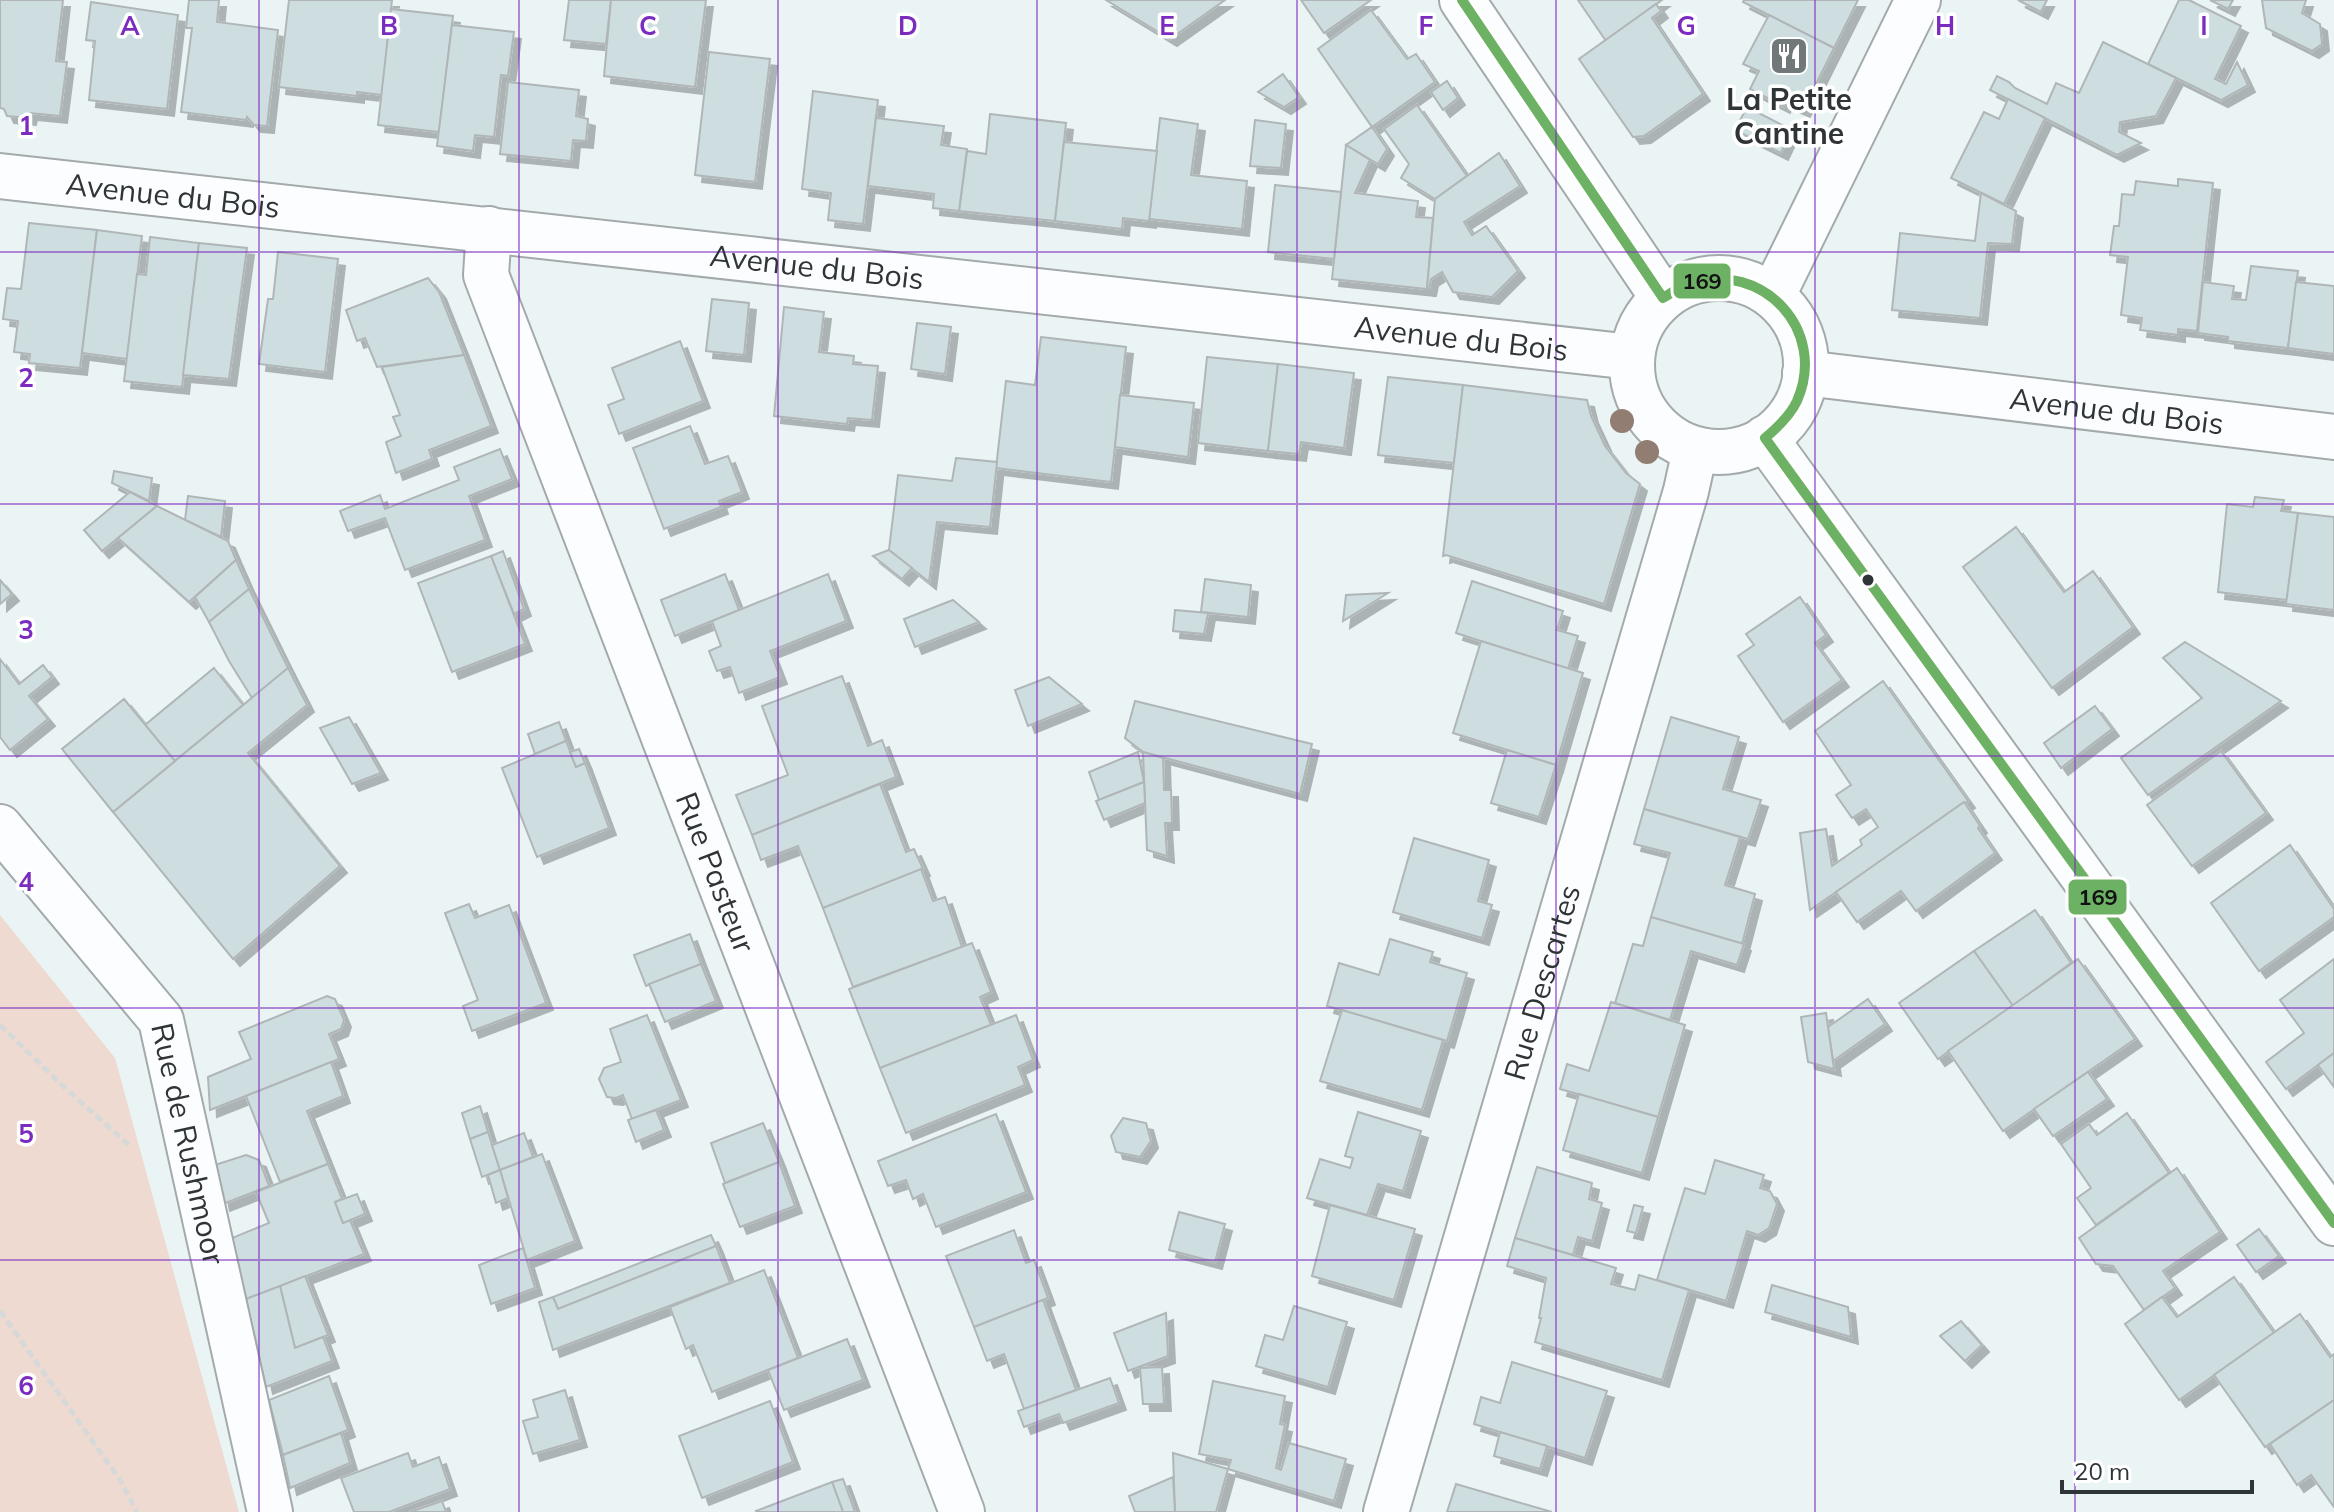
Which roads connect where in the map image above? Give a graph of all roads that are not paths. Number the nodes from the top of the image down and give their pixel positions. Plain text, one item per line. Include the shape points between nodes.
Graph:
1 (1462, 0) edge
2 (1918, 0) edge
3 (0, 176) edge
4 (489, 229) junction
5 (1773, 295) junction
6 (1663, 298) junction
7 (1632, 357) junction
8 (1805, 373) junction
9 (2334, 437) edge
10 (1765, 438) junction
11 (1695, 450) junction
12 (0, 827) edge
13 (2334, 1223) edge
14 (270, 1512) edge
15 (962, 1512) edge
16 (1386, 1512) edge

1 - 6 street
2 - 5 street
3 - 4 street, Avenue du Bois
4 - 7 street, Avenue du Bois
4 - 15 street, Rue Pasteur via 486,275
5 - 6 street via 1747,282 1717,277 1688,283
5 - 8 street via 1792,317 1804,344
6 - 7 street via 1648,314
7 - 11 street via 1633,383 1642,407 1658,427
8 - 9 street, Avenue du Bois
8 - 10 street via 1786,421
10 - 11 street via 1738,450
10 - 13 street
11 - 16 street, Rue Descartes
12 - 14 street, Rue de Rushmoor via 161,1020

